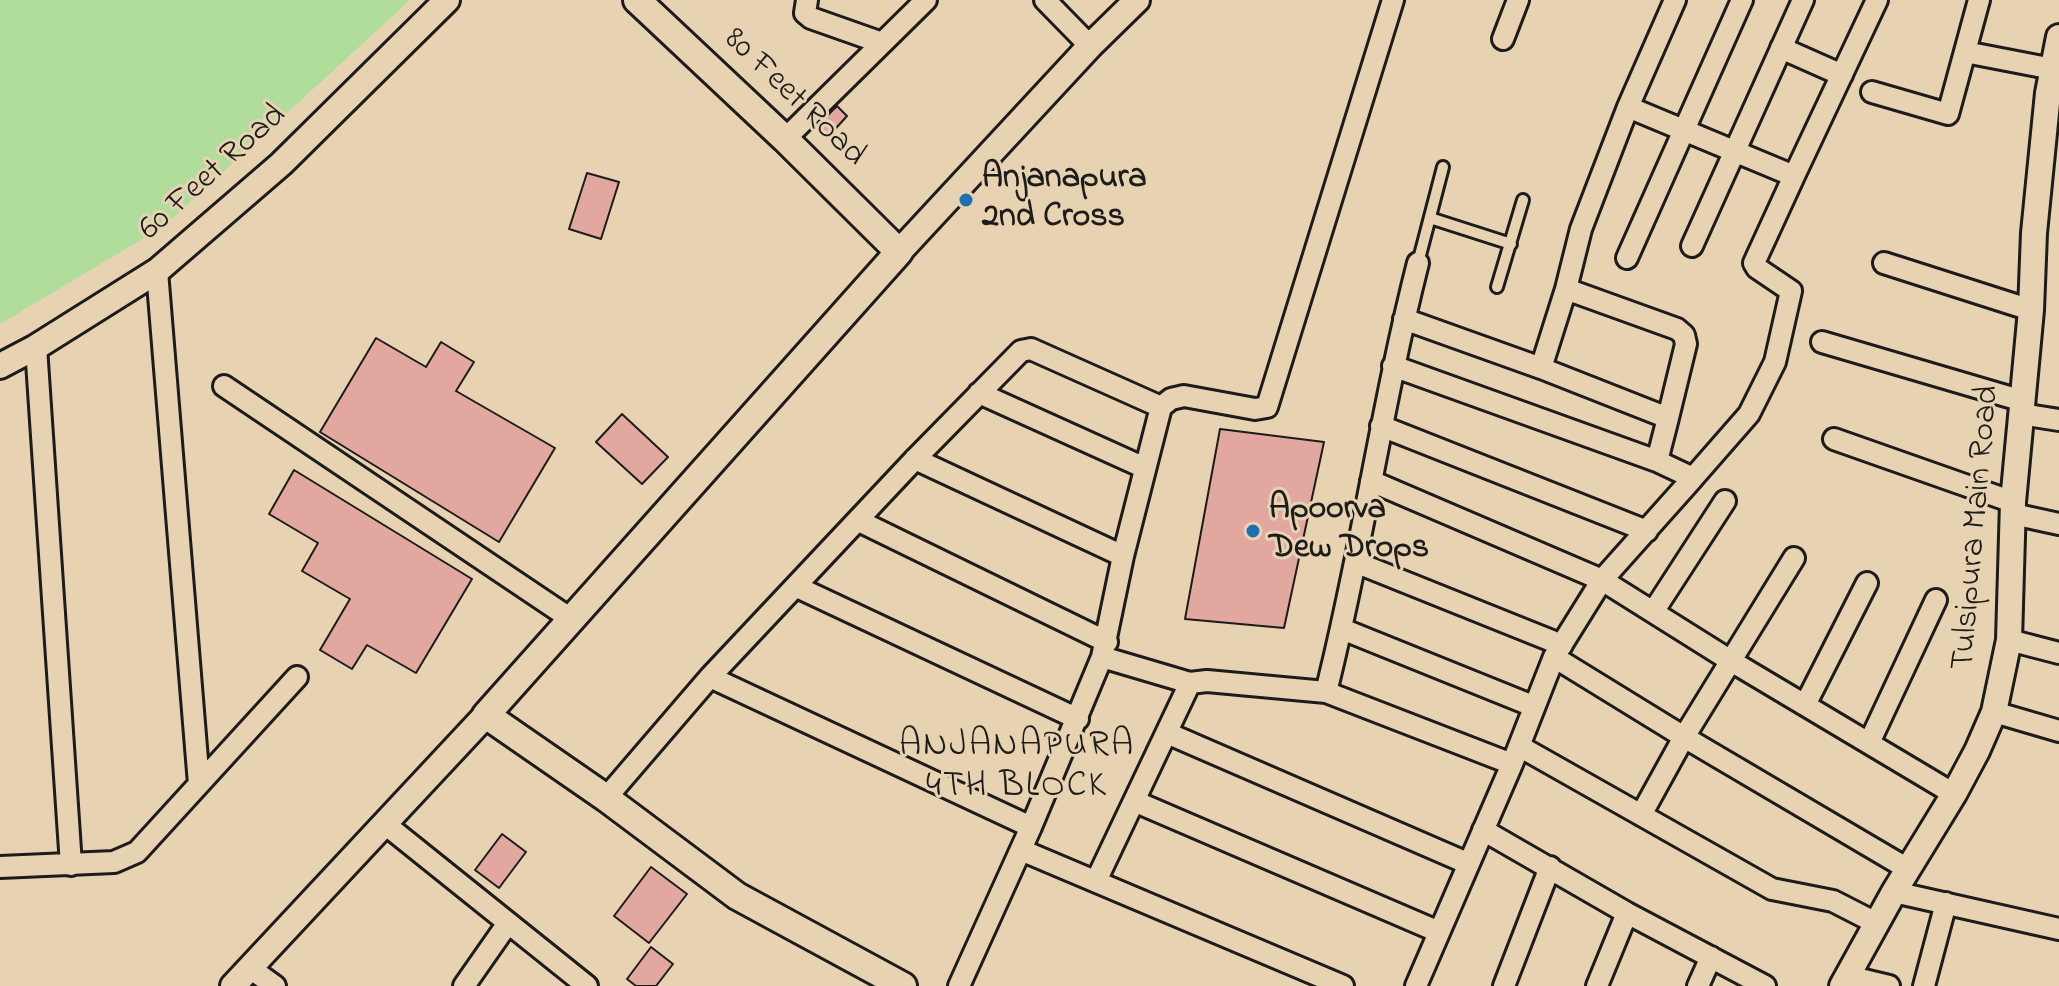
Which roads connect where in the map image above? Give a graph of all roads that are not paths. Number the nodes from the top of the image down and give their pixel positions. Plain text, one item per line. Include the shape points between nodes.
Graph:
1 (447, 0) edge
2 (637, 0) edge
3 (807, 0) edge
4 (926, 0) edge
5 (1045, 0) edge
6 (1137, 0) edge
7 (1393, 0) edge
8 (1518, 0) edge
9 (1675, 0) edge
10 (1742, 0) edge
11 (1803, 0) edge
12 (1877, 0) edge
13 (1979, 0) edge
14 (2059, 37) edge
15 (1503, 39) dead end
16 (882, 43) junction
17 (1090, 46) junction
18 (1781, 48) junction
19 (1965, 52) junction
20 (2053, 69) junction
21 (1842, 75) junction
22 (1872, 92) dead end
23 (1628, 107) junction
24 (1682, 131) junction
25 (785, 139) junction
26 (1733, 152) junction
27 (2050, 163) edge
28 (1443, 167) dead end
29 (1794, 176) junction
30 (1523, 200) dead end
31 (1430, 218) junction
32 (1511, 244) junction
33 (1692, 246) dead end
34 (899, 252) junction
35 (1627, 258) dead end
36 (1418, 263) joint
37 (1884, 263) dead end
38 (157, 271) junction
39 (1497, 287) dead end
40 (1566, 289) junction
41 (2031, 310) junction
42 (1404, 319) junction
43 (1822, 342) dead end
44 (36, 347) junction
45 (0, 366) edge
46 (1393, 366) junction
47 (1541, 368) junction
48 (224, 386) dead end
49 (979, 393) junction
50 (1161, 407) junction
51 (2022, 408) junction
52 (1668, 418) junction
53 (2059, 420) edge
54 (1381, 426) junction
55 (1834, 439) dead end
56 (915, 459) junction
57 (1657, 461) junction
58 (1145, 468) junction
59 (1693, 478) junction
60 (1371, 481) junction
61 (1725, 501) dead end
62 (2013, 508) junction
63 (859, 521) junction
64 (2059, 524) edge
65 (1647, 531) junction
66 (1123, 556) junction
67 (1794, 558) dead end
68 (1355, 562) junction
69 (1602, 580) junction
70 (1867, 583) dead end
71 (797, 587) junction
72 (1936, 600) dead end
73 (1653, 612) junction
74 (571, 619) junction
75 (1342, 629) junction
76 (2009, 640) junction
77 (1104, 650) junction
78 (1558, 651) junction
79 (2059, 653) edge
80 (1731, 661) junction
81 (297, 677) dead end
82 (710, 677) junction
83 (1190, 683) junction
84 (1326, 692) junction
85 (1805, 705) junction
86 (1533, 706) junction
87 (1994, 712) junction
88 (486, 715) junction
89 (1078, 719) junction
90 (2059, 731) edge
91 (1167, 733) junction
92 (1684, 737) junction
93 (1869, 743) junction
94 (1516, 755) junction
95 (199, 784) junction
96 (1954, 794) junction
97 (606, 798) junction
98 (1134, 801) junction
99 (1641, 815) junction
100 (385, 824) junction
101 (1031, 827) junction
102 (1483, 830) junction
103 (1021, 850) junction
104 (1467, 863) junction
105 (71, 865) junction
106 (0, 867) edge
107 (1550, 867) junction
108 (1908, 869) junction
109 (1096, 881) junction
110 (1894, 892) junction
111 (1946, 903) junction
112 (1627, 913) junction
113 (508, 923) junction
114 (1878, 924) junction
115 (2059, 929) edge
116 (1439, 932) junction
117 (1711, 957) junction
118 (242, 977) edge
119 (1844, 981) edge
120 (275, 986) edge
121 (464, 986) edge
122 (587, 986) edge
123 (903, 986) edge
124 (959, 986) edge
125 (1343, 986) edge
126 (1416, 986) edge
127 (1504, 986) edge
128 (1597, 986) edge
129 (1698, 986) edge
130 (1765, 986) edge
131 (1889, 986) edge
132 (1924, 986) edge

1 - 38 street, 60 Feet Road via 281,164
2 - 25 main road, 80 Feet Road
3 - 16 street via 805,13 811,18
4 - 16 street
5 - 17 street
6 - 17 street
7 - 50 street via 1267,407 1184,396
8 - 15 street
9 - 23 street
10 - 24 street
11 - 18 street
12 - 21 street
13 - 19 street
14 - 20 street, Tulsipura Main Road
16 - 25 street
17 - 34 street
18 - 21 street
18 - 26 street
19 - 20 street
19 - 22 street via 1948,114
20 - 27 street, Tulsipura Main Road
21 - 29 street
23 - 24 street
23 - 40 street via 1581,229
24 - 26 street
24 - 35 street
25 - 34 main road, 80 Feet Road
26 - 29 street
26 - 33 street
27 - 41 street, Tulsipura Main Road via 2034,233
28 - 31 lane
29 - 59 street via 1754,263 1791,291 1775,362 1749,414
30 - 32 lane
31 - 32 lane
31 - 36 lane
32 - 39 lane
34 - 74 main road
36 - 42 street
37 - 41 street
38 - 44 street, 60 Feet Road
38 - 95 street
40 - 47 street
40 - 52 street via 1684,335
41 - 51 street, Tulsipura Main Road
42 - 46 street
42 - 47 street
43 - 51 street
44 - 45 street, 60 Feet Road
44 - 105 street
46 - 54 street
46 - 57 street
47 - 52 street
48 - 74 street
49 - 50 street via 1021,351 1031,349
49 - 56 street
49 - 58 street
50 - 58 street
51 - 53 street
51 - 62 street, Tulsipura Main Road
52 - 57 street
54 - 60 street
54 - 65 street
55 - 62 street
56 - 63 street
56 - 66 street
57 - 59 street
58 - 66 street
59 - 65 street
60 - 68 street
60 - 69 street
61 - 73 street
62 - 64 street
62 - 76 street, Tulsipura Main Road
63 - 71 street
63 - 77 street
65 - 69 street
66 - 77 street
67 - 80 street
68 - 75 street
68 - 78 street
69 - 73 street
69 - 78 street
70 - 85 street
71 - 82 street
71 - 89 street
72 - 93 street
73 - 80 street
74 - 88 main road
75 - 84 street
75 - 86 street
76 - 79 street
76 - 87 street, Tulsipura Main Road
77 - 83 street
77 - 89 street
78 - 86 street
78 - 92 street
80 - 85 street
80 - 92 street
81 - 95 street
82 - 97 street
82 - 101 street
83 - 84 street
83 - 91 street
84 - 94 street
85 - 93 street
86 - 94 street
87 - 90 street
87 - 96 street, Tulsipura Main Road
88 - 97 main road
88 - 100 street
89 - 101 street
91 - 98 street
91 - 104 street
92 - 99 street
92 - 108 street
93 - 96 street
94 - 99 street
94 - 102 street
95 - 105 street via 137,852 114,862
96 - 108 street, Tulsipura Main Road
97 - 123 main road via 737,896
98 - 109 street
98 - 116 street
99 - 114 street via 1772,889 1833,901
100 - 113 street
100 - 118 street
101 - 103 street
102 - 104 street
102 - 107 street
103 - 109 street
103 - 124 street
104 - 116 street
105 - 106 street
107 - 112 street
107 - 127 street
108 - 110 street, Tulsipura Main Road
109 - 125 street
110 - 111 street
110 - 114 street, Tulsipura Main Road
111 - 115 street
111 - 132 street
112 - 117 street
112 - 128 street
113 - 121 street
113 - 122 street
114 - 119 street, Tulsipura Main Road
116 - 126 street
117 - 129 street
117 - 130 street
118 - 120 street
119 - 131 street

